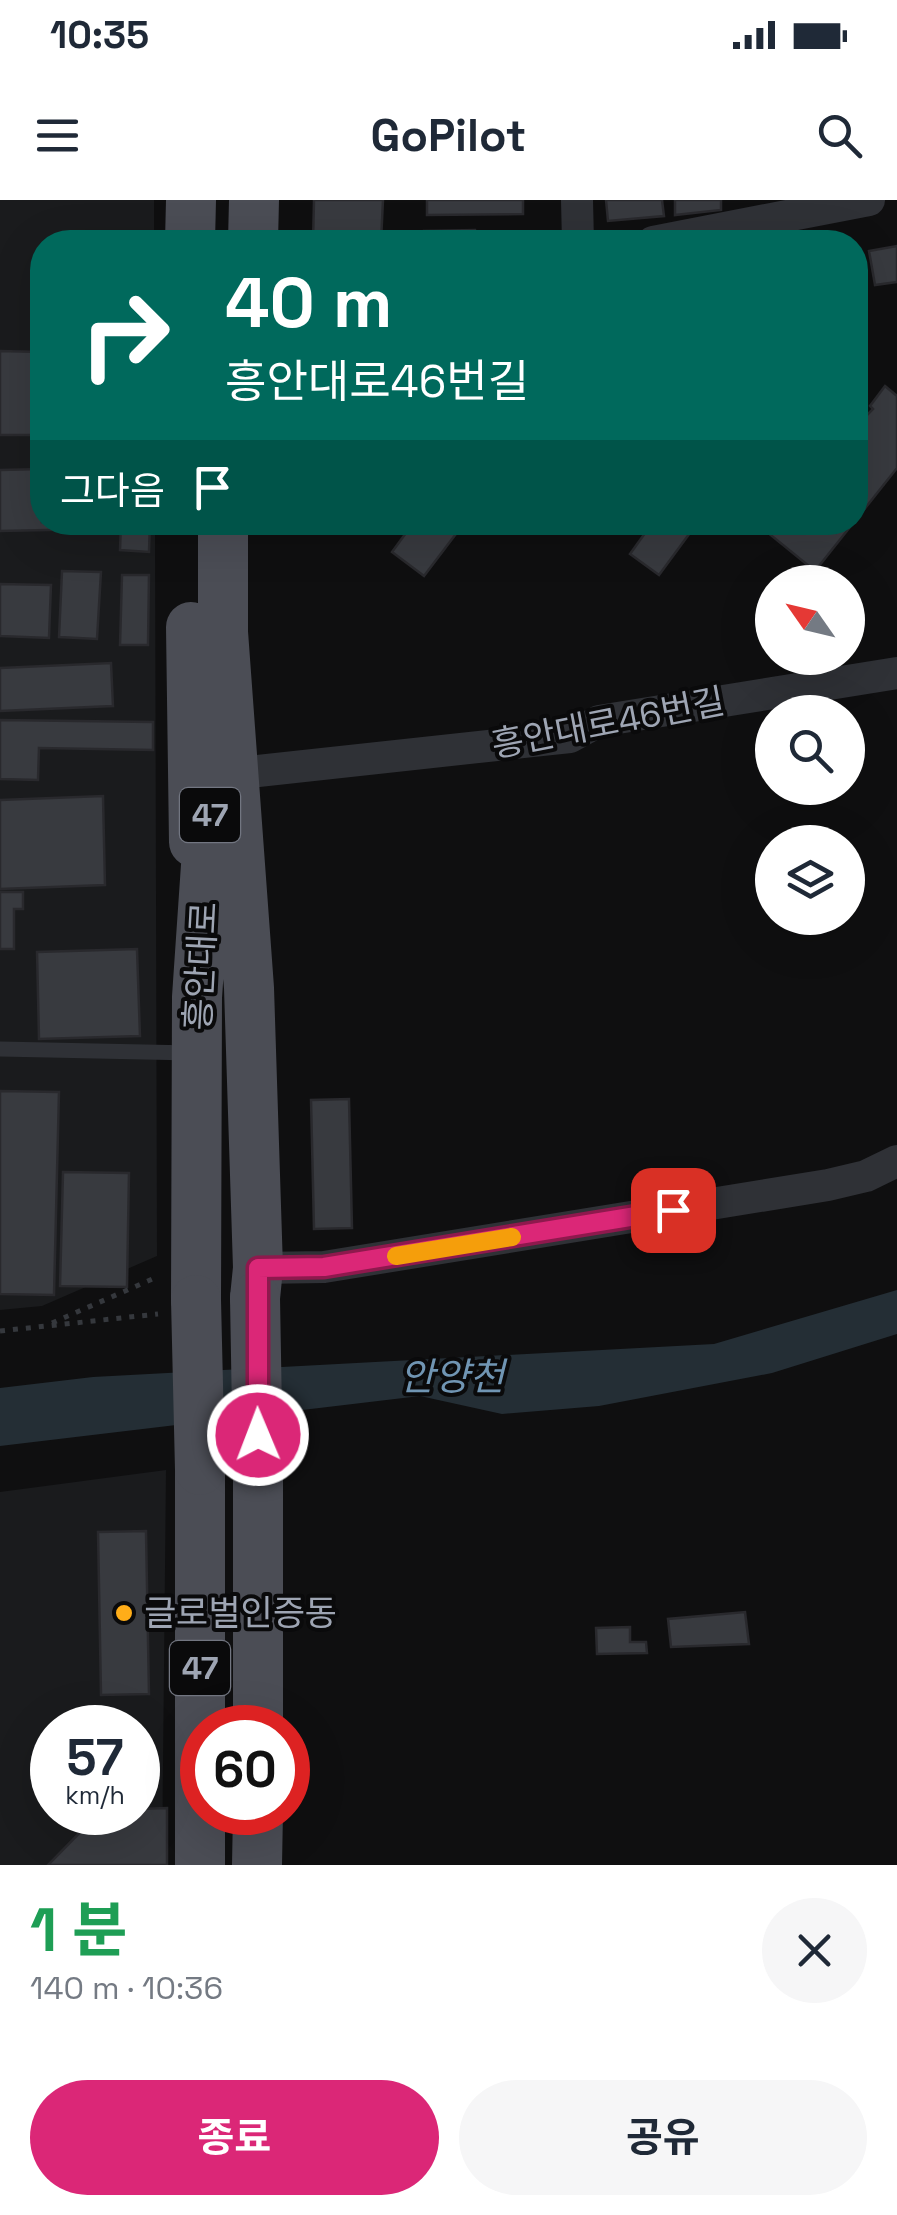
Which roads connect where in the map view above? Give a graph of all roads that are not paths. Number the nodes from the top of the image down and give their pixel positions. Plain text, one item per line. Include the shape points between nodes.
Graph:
1 (191, 200) edge
2 (223, 200) edge
3 (254, 200) edge
4 (577, 200) edge
5 (869, 200) edge
6 (190, 230) edge
7 (223, 230) edge
8 (253, 230) edge
9 (578, 230) edge
10 (715, 230) edge
11 (191, 535) edge
12 (222, 535) edge
13 (256, 535) edge
14 (223, 632) junction
15 (897, 674) edge
16 (258, 770) junction
17 (249, 988) junction
18 (196, 997) junction
19 (0, 1049) edge
20 (196, 1053) junction
21 (897, 1161) edge
22 (256, 1283) junction
23 (258, 1705) edge
24 (258, 1835) edge
25 (200, 1865) edge
26 (258, 1865) edge

1 - 6 main road
2 - 7 main road
3 - 8 main road
4 - 9 street
5 - 10 street
11 - 18 main road
12 - 14 main road, 흥안대로 / 47
13 - 16 main road
14 - 17 main road, 흥안대로 / 47
14 - 18 main road, 흥안대로 / 47
15 - 16 street, 흥안대로46번길 via 599,721 570,738
16 - 17 main road
17 - 22 main road, 흥안대로 / 47
18 - 20 main road, 흥안대로 / 47
19 - 20 lane
20 - 25 main road, 흥안대로 / 47, bridge
21 - 22 street via 828,1185
22 - 23 main road, 47, bridge
24 - 26 main road

